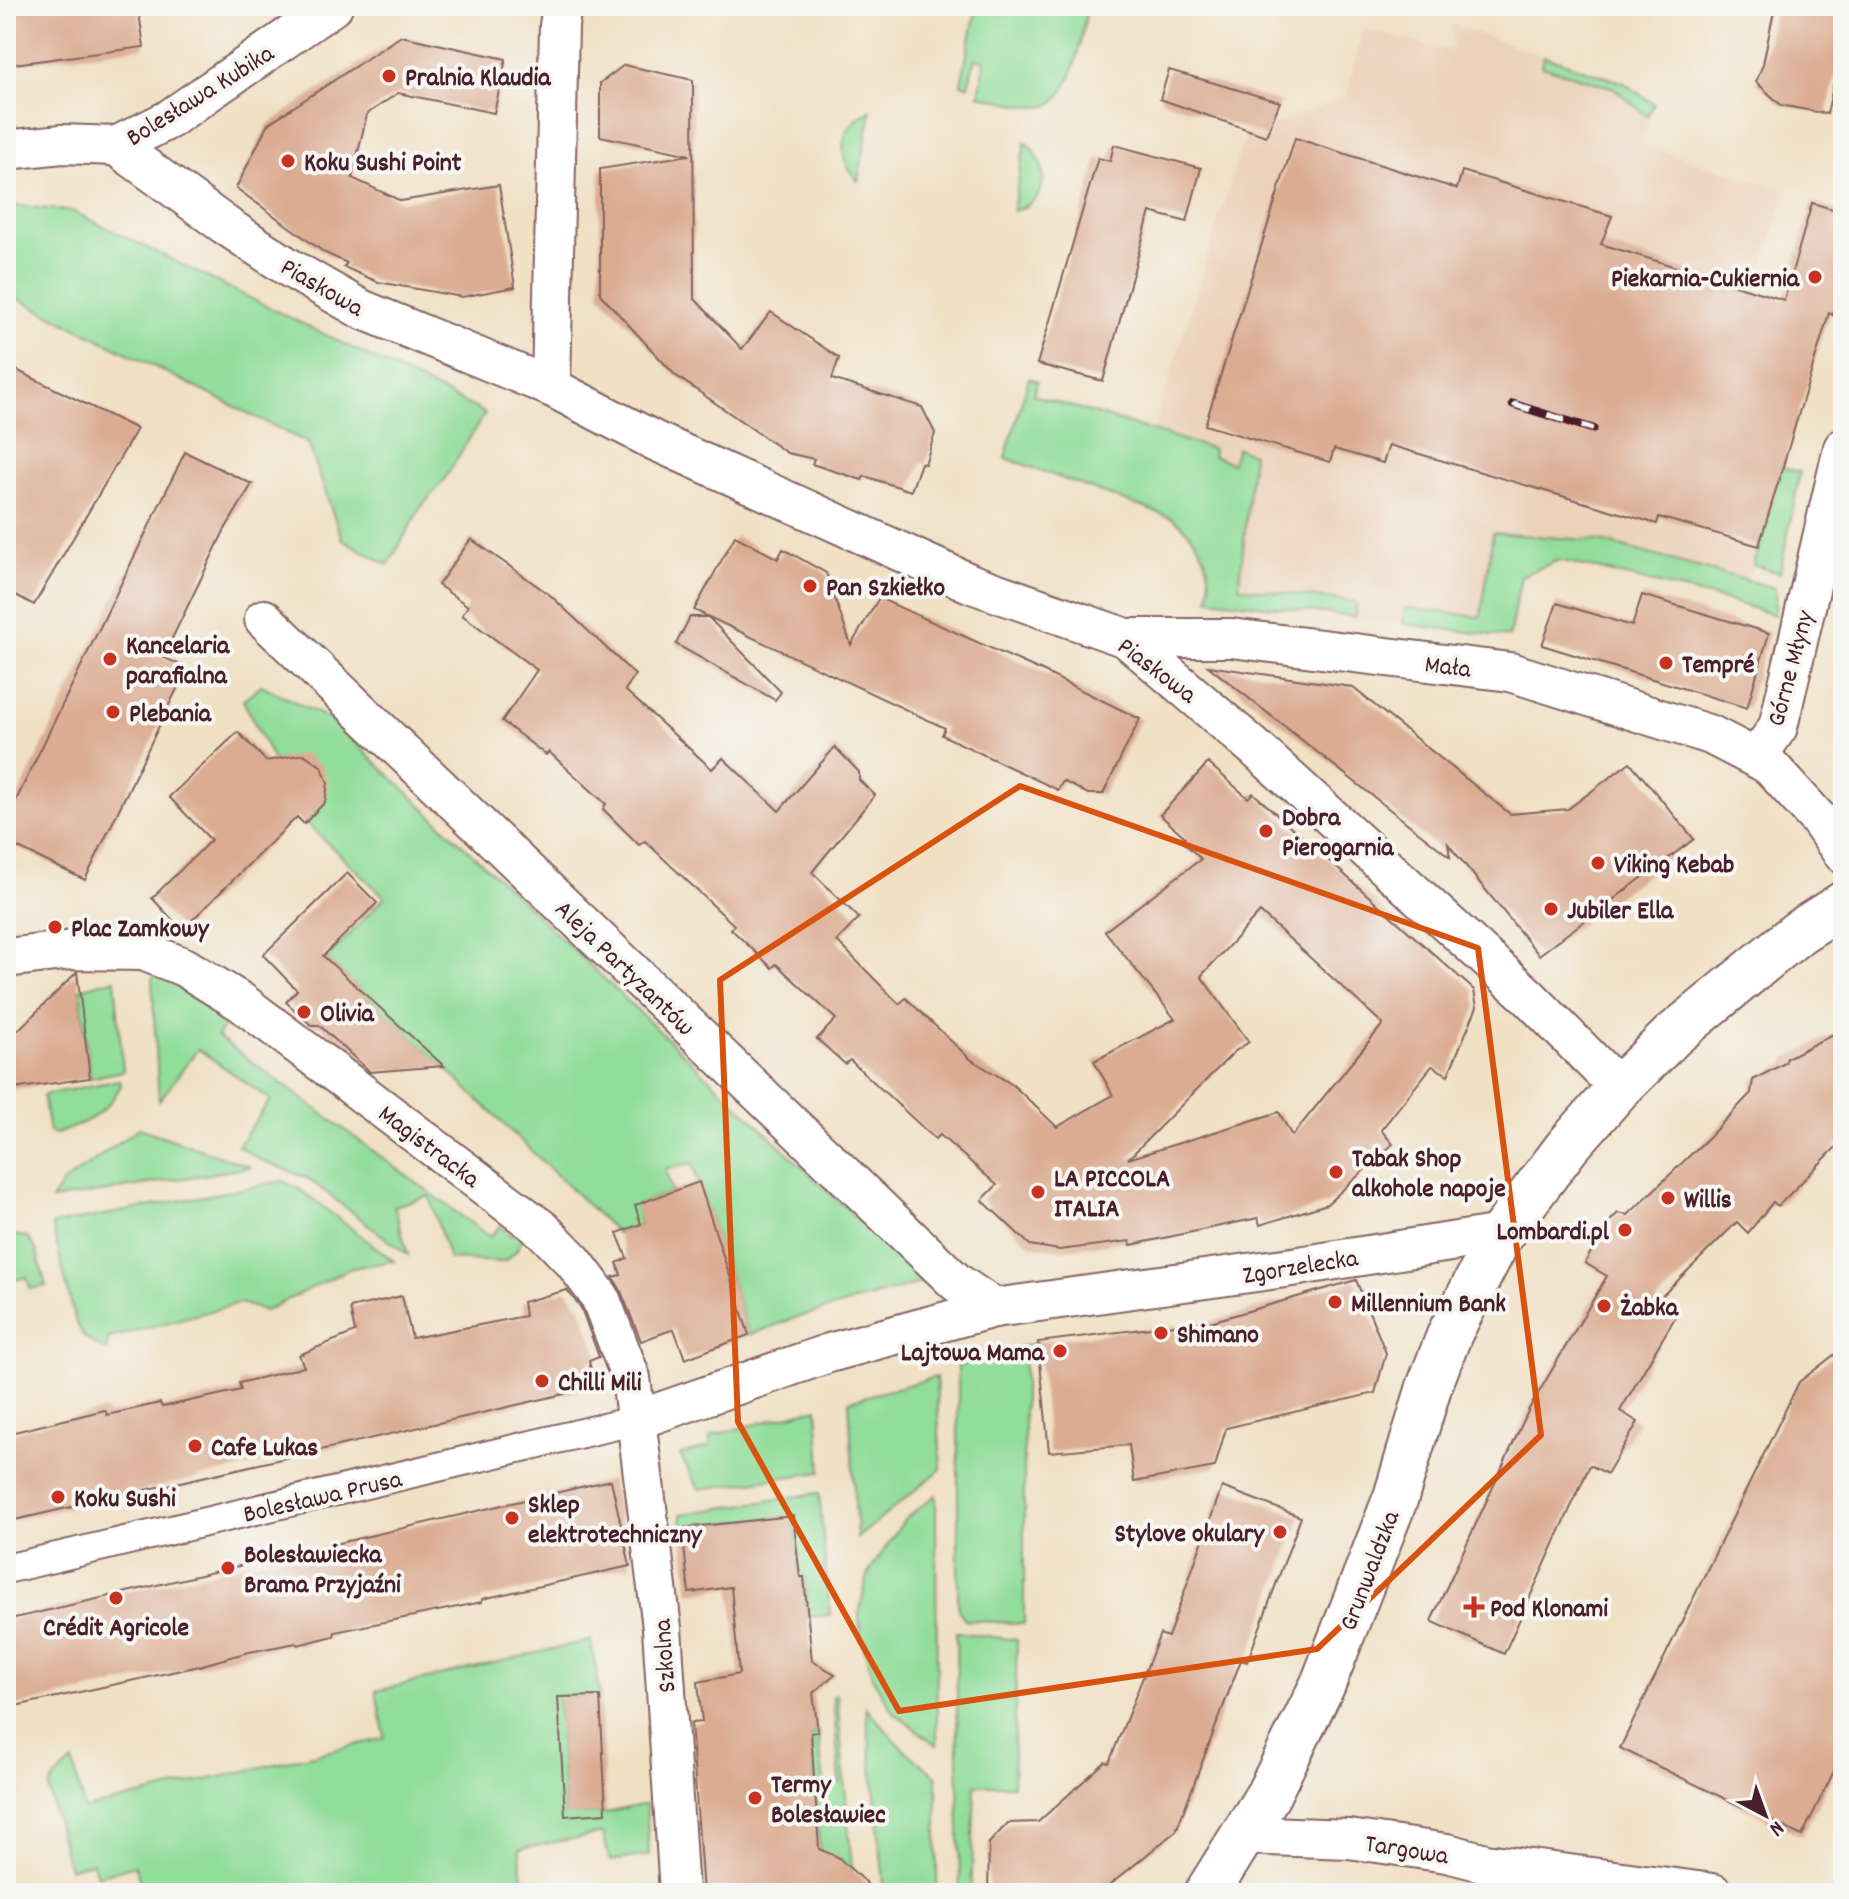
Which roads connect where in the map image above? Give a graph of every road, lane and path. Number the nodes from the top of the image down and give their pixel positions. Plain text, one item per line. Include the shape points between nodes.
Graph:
1 (333, 6) edge
2 (562, 6) edge
3 (116, 146) junction
4 (6, 150) edge
5 (551, 387) junction
6 (1843, 448) edge
7 (264, 619) dead end
8 (1126, 638) junction
9 (1757, 757) junction
10 (1843, 854) edge
11 (1843, 904) edge
12 (6, 958) edge
13 (1619, 1088) junction
14 (1501, 1234) junction
15 (994, 1308) junction
16 (637, 1420) junction
17 (6, 1569) edge
18 (1243, 1835) junction
19 (679, 1893) edge
20 (1207, 1893) edge
21 (1713, 1893) edge

1 - 3 street, Bolesława Kubika via 168,120
2 - 5 street
3 - 4 street, Bolesława Kubika
3 - 5 street, Piaskowa via 238,234 361,309
5 - 8 street, Piaskowa via 655,441 972,584
6 - 9 street, Górne Młyny via 1778,727
7 - 15 street, Aleja Partyzantów via 956,1282
8 - 9 street, Mała via 1231,638 1510,672 1711,735
8 - 13 street, Piaskowa via 1529,997
9 - 10 street, Górne Młyny via 1819,820
11 - 13 street via 1732,986
12 - 16 street, Magistracka via 72,950 143,951 241,1002 543,1230 574,1262 600,1297 631,1378
13 - 14 street
14 - 15 street, Zgorzelecka
14 - 18 street, Grunwaldzka via 1450,1333 1396,1497 1323,1684
15 - 16 street, Zgorzelecka via 829,1353
16 - 17 street, Bolesława Prusa
16 - 19 street, Szkolna via 662,1628
18 - 20 street, Grunwaldzka
18 - 21 street, Targowa via 1349,1839

